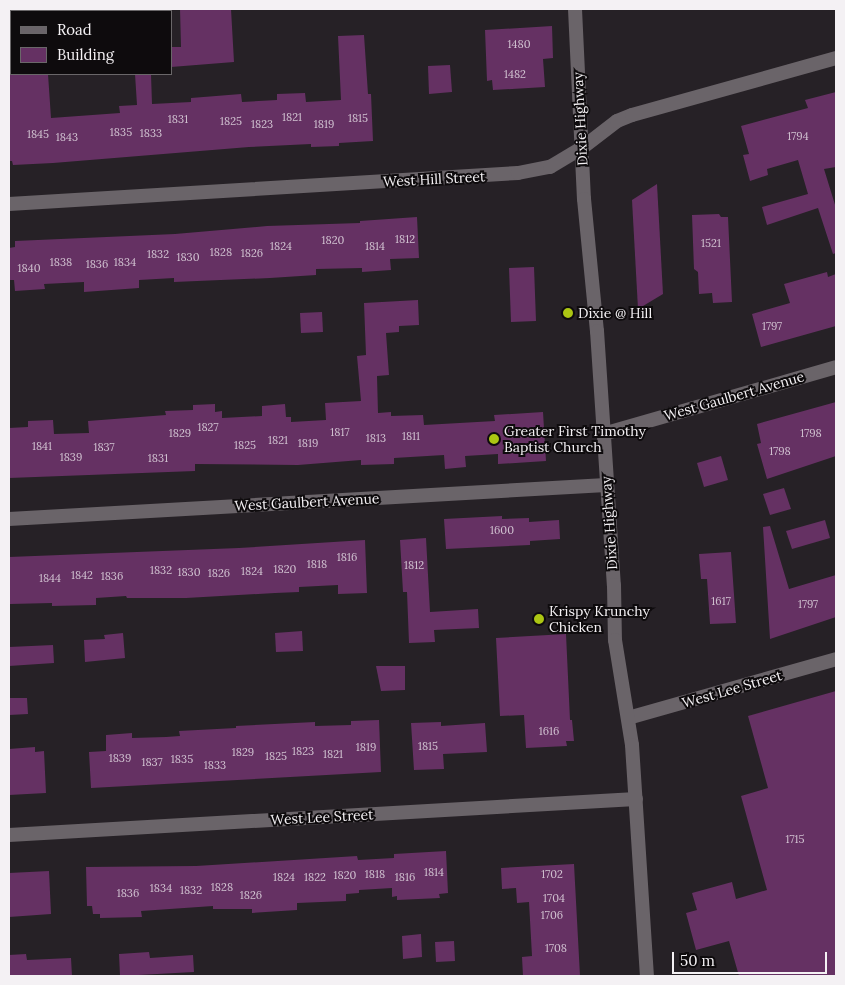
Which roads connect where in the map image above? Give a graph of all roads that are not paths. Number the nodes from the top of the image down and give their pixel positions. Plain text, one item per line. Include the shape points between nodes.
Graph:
1 (575, 9) edge
2 (836, 58) edge
3 (582, 148) junction
4 (9, 204) edge
5 (836, 367) edge
6 (603, 434) junction
7 (606, 485) junction
8 (9, 519) edge
9 (836, 659) edge
10 (628, 718) junction
11 (636, 799) junction
12 (9, 835) edge
13 (647, 976) edge

1 - 3 street, Dixie Highway
2 - 3 street, West Hill Street via 632,115 617,121
3 - 4 street, West Hill Street via 550,167 488,176
3 - 6 street, Dixie Highway
5 - 6 street, West Gaulbert Avenue
6 - 7 street, Dixie Highway
7 - 8 street, West Gaulbert Avenue
7 - 10 street, Dixie Highway via 615,640
9 - 10 street, West Lee Street
10 - 11 street, Dixie Highway
11 - 12 street, West Lee Street
11 - 13 street, Dixie Highway

